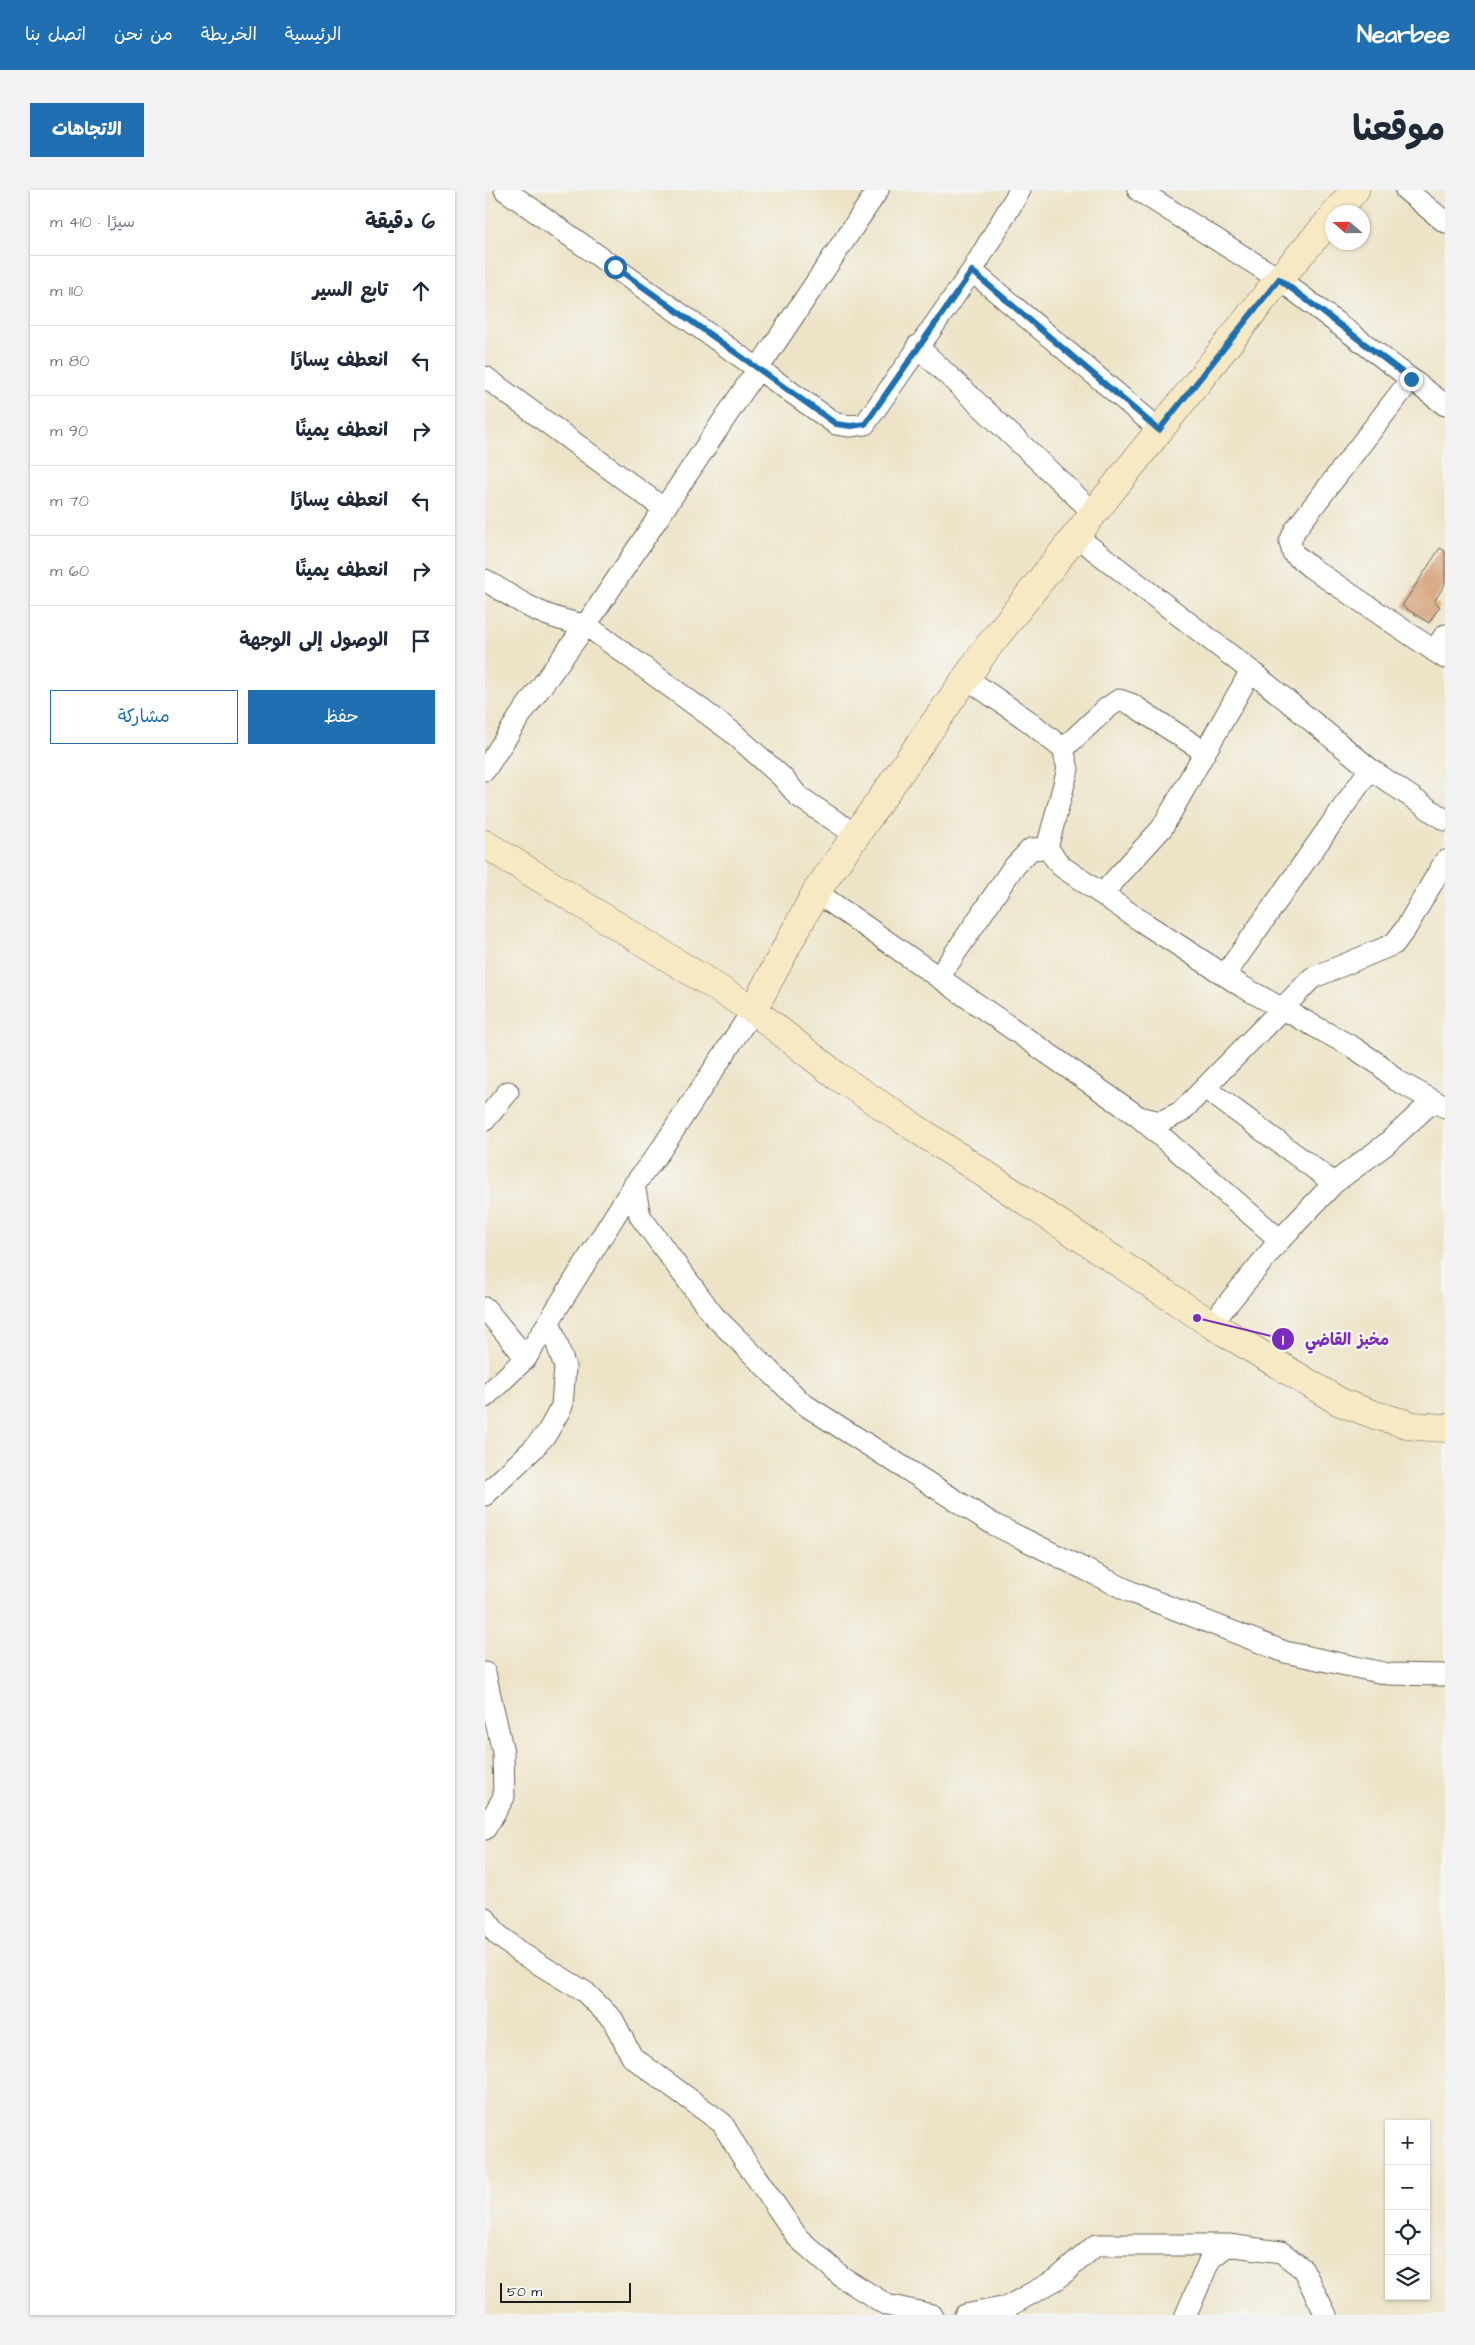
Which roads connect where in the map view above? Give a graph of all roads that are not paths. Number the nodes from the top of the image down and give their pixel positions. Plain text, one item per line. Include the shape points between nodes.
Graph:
1 (505, 190) edge
2 (1020, 190) edge
3 (1138, 190) edge
4 (1355, 190) edge
5 (1406, 190) edge
6 (877, 191) edge
7 (1342, 205) edge
8 (1445, 222) edge
9 (1325, 226) edge
10 (972, 271) junction
11 (1279, 279) junction
12 (917, 346) junction
13 (759, 368) junction
14 (485, 376) edge
15 (1411, 379) junction
16 (1445, 405) edge
17 (1159, 430) junction
18 (663, 508) junction
19 (1094, 513) junction
20 (1076, 536) junction
21 (485, 580) edge
22 (586, 625) junction
23 (1441, 648) edge
24 (1251, 671) junction
25 (966, 678) junction
26 (1063, 750) junction
27 (1205, 752) junction
28 (1370, 769) junction
29 (485, 770) edge
30 (1445, 820) edge
31 (856, 835) junction
32 (485, 844) edge
33 (1047, 848) junction
34 (1445, 861) edge
35 (816, 892) junction
36 (1101, 894) junction
37 (1225, 975) junction
38 (939, 977) junction
39 (1283, 1008) junction
40 (753, 1010) junction
41 (1205, 1088) junction
42 (508, 1092) dead end
43 (1439, 1104) edge
44 (1139, 1117) junction
45 (485, 1120) edge
46 (1334, 1183) junction
47 (634, 1185) junction
48 (1280, 1240) junction
49 (485, 1308) edge
50 (549, 1321) junction
51 (1211, 1324) junction
52 (526, 1358) junction
53 (485, 1397) edge
54 (1445, 1428) edge
55 (485, 1495) edge
56 (485, 1673) edge
57 (1445, 1675) edge
58 (485, 1829) edge
59 (485, 1918) edge
60 (1229, 2245) junction
61 (932, 2315) edge
62 (965, 2315) edge
63 (1186, 2315) edge
64 (1326, 2315) edge

1 - 13 street
2 - 10 street
3 - 11 street
4 - 7 street
5 - 8 street
6 - 13 street
9 - 11 street
10 - 12 street
10 - 17 street
11 - 15 street
11 - 17 street
12 - 13 street via 865,424 851,426 836,424
12 - 19 street
13 - 18 street
14 - 18 street
15 - 16 street
15 - 23 street via 1295,530 1290,542 1293,553 1310,568
17 - 19 street
18 - 22 street
19 - 20 street
20 - 24 street
20 - 25 street
21 - 22 street via 535,611 560,621
22 - 29 street
22 - 31 street via 732,732 783,777 798,796
24 - 27 street
24 - 28 street
25 - 26 street via 1030,722
25 - 31 street
26 - 27 street via 1119,700 1131,704
26 - 33 street via 1068,769
27 - 36 street via 1162,828
28 - 30 street
28 - 37 street
31 - 35 street
32 - 40 street
33 - 36 street via 1061,866
33 - 38 street via 1031,849 1012,869
34 - 39 street via 1394,944 1312,978
35 - 38 street
35 - 40 street
36 - 37 street
37 - 39 street
38 - 44 street
39 - 41 street
39 - 43 street via 1355,1048 1396,1080
40 - 47 street
40 - 51 street via 837,1076
41 - 44 street via 1181,1112 1160,1122
41 - 46 street
42 - 45 street
43 - 46 street
44 - 48 street
46 - 48 street
47 - 50 street
47 - 57 street via 640,1216 714,1316 802,1404 993,1524 1131,1592 1285,1652 1388,1674
48 - 51 street
49 - 52 street
50 - 52 street
50 - 55 street via 565,1366 561,1406 547,1433
51 - 54 street via 1340,1402 1414,1426
52 - 53 street
56 - 58 street via 503,1752 504,1797
59 - 61 street via 497,1934 519,1952 585,1992 613,2020 632,2057 723,2123 798,2238 842,2277 887,2305
60 - 62 street via 1096,2245 1057,2279 1007,2307
60 - 63 street via 1210,2258
60 - 64 street via 1281,2252 1303,2269

